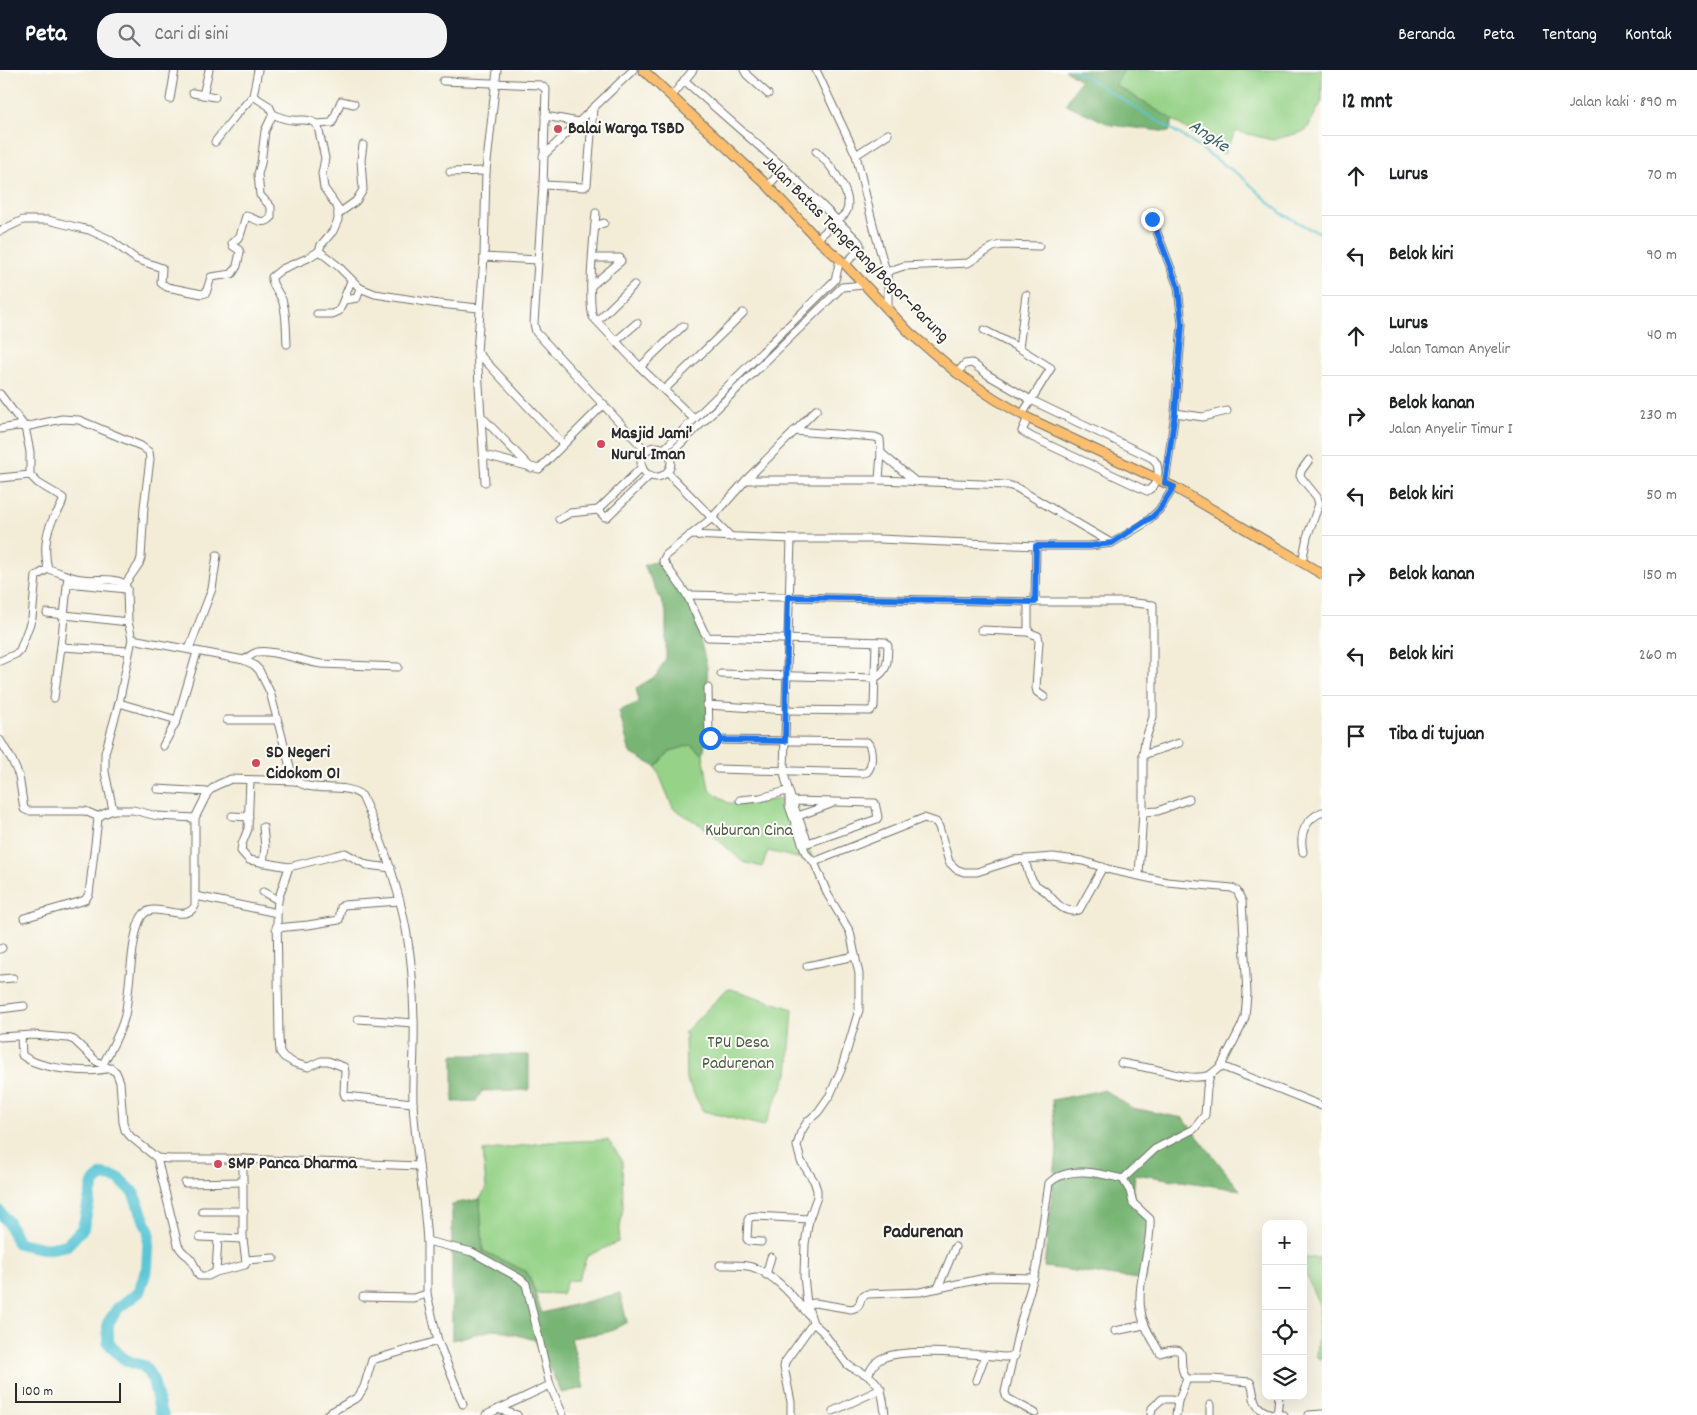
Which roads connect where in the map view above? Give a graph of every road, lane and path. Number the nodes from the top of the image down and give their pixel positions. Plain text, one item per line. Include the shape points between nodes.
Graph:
1 (175, 70) edge
2 (209, 70) edge
3 (258, 70) edge
4 (497, 70) edge
5 (633, 70) edge
6 (643, 70) edge
7 (693, 70) edge
8 (744, 70) edge
9 (816, 70) edge
10 (684, 80) junction
11 (443, 81) dead end
12 (496, 84) junction
13 (193, 93) dead end
14 (768, 94) dead end
15 (203, 95) junction
16 (253, 96) junction
17 (672, 96) junction
18 (215, 97) dead end
19 (170, 99) dead end
20 (354, 104) dead end
21 (593, 108) junction
22 (273, 114) junction
23 (545, 116) junction
24 (578, 122) junction
25 (316, 124) junction
26 (888, 134) dead end
27 (216, 142) dead end
28 (363, 144) dead end
29 (816, 151) dead end
30 (856, 155) junction
31 (543, 156) junction
32 (784, 168) junction
33 (486, 171) junction
34 (450, 172) dead end
35 (543, 184) junction
36 (768, 186) junction
37 (596, 213) dead end
38 (338, 214) junction
39 (1152, 219) dead end
40 (837, 220) junction
41 (604, 222) dead end
42 (595, 226) junction
43 (0, 230) edge
44 (817, 239) junction
45 (1039, 246) dead end
46 (319, 251) junction
47 (484, 257) junction
48 (593, 258) junction
49 (538, 260) junction
50 (842, 262) junction
51 (886, 272) junction
52 (835, 280) junction
53 (352, 281) junction
54 (634, 285) dead end
55 (864, 285) junction
56 (591, 286) junction
57 (842, 286) junction
58 (360, 288) junction
59 (1026, 295) dead end
60 (344, 300) junction
61 (479, 308) junction
62 (888, 311) junction
63 (743, 313) dead end
64 (317, 314) dead end
65 (597, 321) junction
66 (637, 323) dead end
67 (682, 326) dead end
68 (984, 330) dead end
69 (616, 341) junction
70 (287, 344) dead end
71 (1019, 348) junction
72 (477, 352) junction
73 (640, 367) junction
74 (958, 373) junction
75 (664, 390) junction
76 (0, 394) edge
77 (1031, 400) junction
78 (604, 404) junction
79 (817, 409) dead end
80 (1227, 411) dead end
81 (1175, 413) junction
82 (482, 416) junction
83 (1025, 416) junction
84 (694, 419) junction
85 (25, 427) junction
86 (0, 429) edge
87 (794, 432) junction
88 (562, 443) junction
89 (646, 451) junction
90 (666, 452) junction
91 (881, 453) junction
92 (484, 455) junction
93 (1309, 460) dead end
94 (642, 467) junction
95 (532, 468) junction
96 (666, 472) junction
97 (30, 475) junction
98 (650, 475) junction
99 (0, 478) edge
100 (746, 480) junction
101 (879, 480) junction
102 (1161, 481) junction
103 (485, 482) dead end
104 (916, 482) junction
105 (1174, 487) junction
106 (598, 510) junction
107 (712, 518) junction
108 (560, 519) dead end
109 (690, 535) junction
110 (731, 537) junction
111 (791, 539) junction
112 (1112, 543) junction
113 (1036, 546) junction
114 (218, 555) dead end
115 (1302, 562) junction
116 (48, 569) junction
117 (1322, 574) edge
118 (67, 580) junction
119 (126, 586) junction
120 (687, 595) junction
121 (788, 597) junction
122 (1032, 602) junction
123 (47, 613) dead end
124 (64, 615) junction
125 (128, 622) junction
126 (981, 630) dead end
127 (1028, 632) junction
128 (132, 639) junction
129 (788, 640) junction
130 (876, 642) junction
131 (61, 647) junction
132 (189, 650) junction
133 (129, 651) junction
134 (197, 652) junction
135 (244, 660) junction
136 (0, 661) edge
137 (398, 667) dead end
138 (721, 674) dead end
139 (786, 675) junction
140 (875, 678) junction
141 (708, 688) dead end
142 (54, 698) dead end
143 (1044, 698) dead end
144 (118, 703) junction
145 (707, 705) junction
146 (786, 710) junction
147 (177, 720) junction
148 (227, 720) dead end
149 (276, 720) junction
150 (0, 740) edge
151 (785, 741) junction
152 (1179, 743) dead end
153 (163, 746) dead end
154 (1144, 755) junction
155 (717, 769) dead end
156 (784, 771) junction
157 (250, 780) junction
158 (296, 781) junction
159 (157, 789) dead end
160 (208, 792) junction
161 (790, 796) junction
162 (1190, 799) dead end
163 (740, 800) dead end
164 (836, 802) junction
165 (113, 810) junction
166 (1143, 812) junction
167 (1322, 812) edge
168 (232, 816) dead end
169 (798, 816) junction
170 (98, 817) junction
171 (249, 817) junction
172 (195, 818) junction
173 (263, 827) dead end
174 (1303, 852) dead end
175 (1025, 859) junction
176 (814, 862) junction
177 (263, 863) junction
178 (289, 867) junction
179 (1103, 867) junction
180 (391, 868) junction
181 (1139, 875) junction
182 (263, 892) dead end
183 (196, 896) junction
184 (278, 900) junction
185 (400, 902) junction
186 (277, 913) junction
187 (24, 918) dead end
188 (276, 928) junction
189 (855, 956) junction
190 (807, 966) dead end
191 (12, 978) dead end
192 (0, 979) edge
193 (24, 1006) dead end
194 (0, 1009) edge
195 (358, 1019) dead end
196 (414, 1023) junction
197 (21, 1036) junction
198 (0, 1038) edge
199 (1121, 1063) dead end
200 (107, 1066) junction
201 (1221, 1066) junction
202 (1210, 1074) junction
203 (413, 1103) junction
204 (1322, 1106) edge
205 (157, 1158) junction
206 (243, 1159) junction
207 (419, 1166) junction
208 (1123, 1179) junction
209 (243, 1182) junction
210 (185, 1183) dead end
211 (202, 1211) dead end
212 (244, 1211) junction
213 (809, 1219) junction
214 (200, 1237) dead end
215 (218, 1238) junction
216 (243, 1239) junction
217 (427, 1241) junction
218 (761, 1242) dead end
219 (955, 1247) dead end
220 (771, 1257) dead end
221 (274, 1258) dead end
222 (246, 1260) junction
223 (720, 1265) dead end
224 (216, 1272) junction
225 (766, 1275) junction
226 (1034, 1278) junction
227 (938, 1288) junction
228 (427, 1294) junction
229 (363, 1297) dead end
230 (807, 1304) junction
231 (809, 1315) junction
232 (813, 1323) junction
233 (1144, 1325) junction
234 (1115, 1331) dead end
235 (438, 1341) junction
236 (985, 1356) junction
237 (1014, 1356) junction
238 (868, 1375) junction
239 (1188, 1379) junction
240 (976, 1380) dead end
241 (550, 1385) junction
242 (881, 1389) junction
243 (1279, 1400) edge
244 (1178, 1401) junction
245 (463, 1404) dead end
246 (1210, 1405) dead end
247 (497, 1410) junction
248 (833, 1412) dead end
249 (1035, 1413) dead end
250 (1322, 1414) edge
251 (326, 1415) edge
252 (486, 1415) edge
253 (516, 1415) edge
254 (563, 1415) edge
255 (791, 1415) edge
256 (885, 1415) edge
257 (1151, 1415) edge
258 (1176, 1415) edge
259 (1210, 1415) edge
260 (1272, 1415) edge
261 (1277, 1415) edge
262 (1284, 1415) edge
263 (1309, 1415) edge

1 - 19 street
2 - 15 street
3 - 16 street
4 - 12 street
5 - 21 street
6 - 17 main road, Jalan Batas Tangerang/Bogor–Parung
7 - 10 street
8 - 14 street
9 - 30 street
10 - 17 street
10 - 32 street
11 - 12 street
12 - 23 street via 540,85 545,88
12 - 33 street
13 - 15 street
15 - 18 street
16 - 22 street via 269,106
16 - 27 street
17 - 36 main road, Jalan Batas Tangerang/Bogor–Parung
20 - 25 street via 341,100 332,123
21 - 24 street
21 - 35 street via 587,185 584,188
22 - 25 street
22 - 43 street via 265,132 258,174 260,195 271,207 271,218 262,222 246,216 240,236 232,243 239,250 235,269 232,274 211,276 206,292 202,294 167,287 161,283 162,268 136,259 109,239 89,230 48,220 22,220
23 - 24 street
23 - 31 street
24 - 31 street
25 - 38 street via 325,158 324,188 336,203
26 - 30 street
28 - 38 street via 363,190 356,201
29 - 40 street via 827,161 847,195 848,209
30 - 51 street
31 - 35 street
32 - 36 street
32 - 40 street
33 - 34 street
33 - 47 street
35 - 49 street
36 - 44 main road, Jalan Batas Tangerang/Bogor–Parung
37 - 42 street
38 - 46 street via 333,230
39 - 81 street via 1175,276 1179,295 1182,324
40 - 44 street
40 - 50 street via 860,244 860,249
41 - 42 street
42 - 48 street
44 - 50 main road, Jalan Batas Tangerang/Bogor–Parung
45 - 51 street via 1001,245 968,263 904,266
46 - 53 street
46 - 70 street via 272,277 284,304
47 - 49 street
47 - 61 street
48 - 56 street
48 - 56 street via 620,258 622,261
49 - 78 street via 536,332
50 - 52 street
50 - 55 main road, Jalan Batas Tangerang/Bogor–Parung
51 - 62 street
52 - 57 street
52 - 84 street
53 - 58 street
53 - 60 street
54 - 65 street
55 - 57 street
55 - 62 main road, Jalan Batas Tangerang/Bogor–Parung
56 - 65 street via 591,311
57 - 90 street
58 - 60 street via 357,298
58 - 61 street via 396,298
59 - 71 street
60 - 64 street via 336,313
61 - 72 street
62 - 74 main road, Jalan Batas Tangerang/Bogor–Parung
63 - 75 street
65 - 69 street
66 - 69 street
67 - 73 street
68 - 71 street
69 - 73 street
71 - 77 street via 1051,368
72 - 82 street
72 - 88 street
73 - 75 street
74 - 77 street via 965,364 972,363
74 - 83 main road, Jalan Batas Tangerang/Bogor–Parung
75 - 84 street
76 - 85 street
77 - 83 street
77 - 102 street via 1152,458
78 - 88 street
78 - 89 street
79 - 87 street
80 - 81 street via 1203,417
81 - 102 street
82 - 92 street
82 - 95 street
83 - 102 main road, Jalan Batas Tangerang/Bogor–Parung
83 - 102 street via 1022,431 1032,437 1147,491
84 - 90 street
85 - 86 street
85 - 97 street
85 - 119 street via 62,419 79,420 149,452 141,558
87 - 91 street via 875,437 881,442
87 - 100 street
88 - 95 street via 539,468
89 - 90 street via 654,447
89 - 94 street via 642,456
90 - 96 street via 670,464
91 - 101 street
91 - 104 street
92 - 95 street
92 - 103 street
93 - 115 street via 1300,476 1319,504
94 - 98 street
94 - 106 street
96 - 98 street via 659,476
96 - 107 street
97 - 99 street
97 - 116 street via 64,500 52,520 47,540
98 - 106 street via 606,518
100 - 101 street
100 - 107 street
101 - 104 street
102 - 105 main road, Jalan Batas Tangerang/Bogor–Parung
104 - 112 street via 1008,485
105 - 112 street via 1152,517
105 - 115 main road, Jalan Batas Tangerang/Bogor–Parung
106 - 108 street via 574,512
107 - 109 street
107 - 110 street
109 - 110 street
109 - 120 street via 663,558
110 - 111 street
111 - 113 street via 879,539
111 - 121 street
112 - 113 street
113 - 122 street
114 - 132 street via 212,589
115 - 117 main road, Jalan Batas Tangerang/Bogor–Parung
116 - 118 street
116 - 136 street via 36,576 32,618 20,650
118 - 119 street via 116,580
118 - 124 street
119 - 125 street
120 - 121 street
120 - 129 street via 708,637
121 - 122 street
121 - 129 street
122 - 127 street
122 - 154 street via 1153,605 1153,717
123 - 124 street
124 - 125 street
124 - 131 street
125 - 128 street
126 - 127 street
127 - 143 street via 1038,636 1035,686
128 - 132 street
128 - 133 street
129 - 130 street
129 - 139 street
130 - 140 street
130 - 140 street via 887,643 888,646 886,669
131 - 133 street
131 - 142 street
132 - 134 street
133 - 144 street
134 - 135 street
134 - 147 street
135 - 137 street via 260,652 272,652 321,664
135 - 149 street via 262,673
138 - 139 street
139 - 140 street
139 - 146 street
140 - 146 street via 874,707 870,711
141 - 145 street
144 - 147 street
144 - 165 street via 104,772
145 - 146 street
145 - 151 street via 711,739
146 - 151 street
147 - 153 street
148 - 149 street
149 - 158 street via 291,775
150 - 170 street via 19,776 24,810 85,811
151 - 156 street
151 - 156 street via 867,742 870,746 870,768 867,772
152 - 154 street
154 - 166 street
155 - 156 street
156 - 161 street
157 - 158 street
157 - 160 street via 231,779
157 - 171 street
158 - 180 street via 301,785 344,789 360,794
159 - 160 street
160 - 172 street
161 - 163 street
161 - 164 street
161 - 169 street
161 - 176 street via 789,806 806,854
162 - 166 street via 1158,811
164 - 169 street
164 - 169 street via 875,803 878,817 808,842
165 - 170 street
165 - 172 street
166 - 181 street
167 - 174 street via 1310,819 1304,830
168 - 171 street
170 - 187 street via 88,897
171 - 177 street via 248,833 241,851 249,860
172 - 183 street
173 - 177 street
175 - 176 street via 971,873 960,871 949,862 936,822 924,818
175 - 179 street via 1053,857
175 - 179 street via 1035,884 1045,890 1059,907 1068,910 1079,910
176 - 189 street via 850,932
177 - 178 street
178 - 180 street via 345,853 367,865
178 - 184 street
179 - 181 street
180 - 185 street
181 - 201 street via 1167,882 1232,888 1242,900 1247,994 1241,1027
182 - 184 street
183 - 186 street
183 - 200 street via 195,906 190,912 154,910 142,916 134,944 125,1015
184 - 186 street
185 - 188 street via 343,905 338,920
185 - 196 street via 409,948
186 - 188 street
188 - 203 street via 280,1052 294,1063 308,1067 324,1061 344,1067 346,1096
189 - 190 street
189 - 213 street via 860,988 859,1010 841,1070 830,1095 807,1122 798,1142 801,1161 817,1190
191 - 192 street
193 - 194 street
195 - 196 street
196 - 203 street
197 - 198 street
197 - 200 street via 74,1040 91,1057
197 - 200 street via 22,1055 36,1063 82,1070 99,1070
199 - 202 street via 1181,1076
200 - 205 street via 118,1076 125,1130
201 - 202 street
201 - 204 street
202 - 208 street via 1205,1115 1194,1130 1155,1149
203 - 207 street
205 - 206 street
205 - 224 street via 178,1245 199,1276
206 - 207 street
206 - 209 street
207 - 217 street
208 - 226 street via 1085,1171 1050,1182
208 - 233 street via 1136,1206 1150,1219 1141,1289 1140,1310
209 - 210 street
209 - 212 street
211 - 212 street
212 - 216 street
213 - 218 street via 750,1217 747,1239
213 - 230 street via 804,1276
214 - 215 street
215 - 216 street
215 - 224 street
216 - 222 street
217 - 228 street
217 - 241 street via 472,1252 526,1284
219 - 227 street
220 - 225 street
221 - 222 street
222 - 224 street via 245,1265
223 - 225 street via 751,1266
225 - 231 street via 779,1283
226 - 227 street via 990,1277
226 - 237 street
227 - 230 street via 867,1294 861,1298 860,1305 851,1309
228 - 229 street via 413,1298
228 - 235 street
230 - 231 street
231 - 232 street
232 - 238 street via 847,1364
232 - 255 street via 785,1362
233 - 234 street
233 - 239 street via 1160,1353 1175,1348 1180,1351
235 - 245 street
235 - 251 street via 372,1360 358,1397
236 - 237 street
236 - 238 street via 892,1355 880,1359
236 - 240 street
237 - 249 street via 1006,1396
238 - 242 street
239 - 244 street
239 - 260 street via 1247,1381 1252,1385 1256,1405
241 - 247 street
241 - 254 street
242 - 248 street
242 - 256 street
243 - 261 street
244 - 257 street via 1162,1399 1152,1408
244 - 258 street
246 - 259 street
247 - 252 street
247 - 253 street
250 - 263 street
260 - 261 street
261 - 262 street

